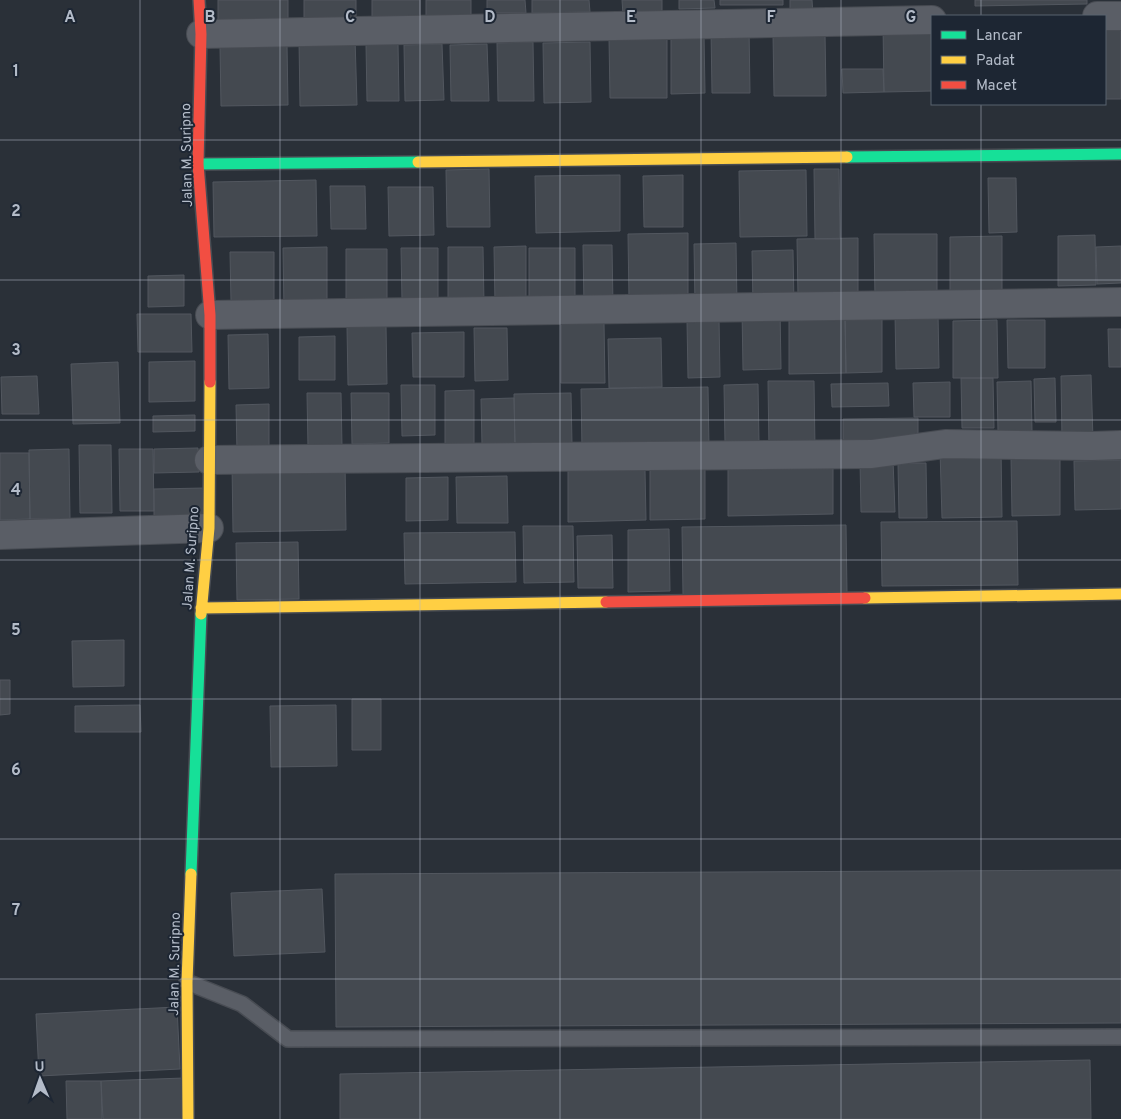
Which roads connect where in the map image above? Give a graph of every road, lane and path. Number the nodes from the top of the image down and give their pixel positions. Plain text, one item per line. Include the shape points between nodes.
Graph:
1 (199, 0) edge
2 (1106, 16) edge
3 (1121, 16) edge
4 (931, 20) edge
5 (201, 34) junction
6 (1121, 154) edge
7 (198, 164) junction
8 (1121, 302) edge
9 (210, 315) junction
10 (1121, 445) edge
11 (209, 460) junction
12 (209, 528) junction
13 (0, 535) edge
14 (1121, 594) edge
15 (201, 608) junction
16 (187, 982) junction
17 (1121, 1037) edge
18 (188, 1119) edge

1 - 5 street, Jalan M. Suripno
2 - 3 street
4 - 5 street
5 - 7 street, Jalan M. Suripno
6 - 7 street
7 - 9 street, Jalan M. Suripno
8 - 9 street
9 - 11 street, Jalan M. Suripno
10 - 11 street via 945,444 872,454
11 - 12 street, Jalan M. Suripno
12 - 13 street
12 - 15 street, Jalan M. Suripno
14 - 15 street
15 - 16 street, Jalan M. Suripno
16 - 17 lane via 242,1004 288,1039
16 - 18 street, Jalan M. Suripno

